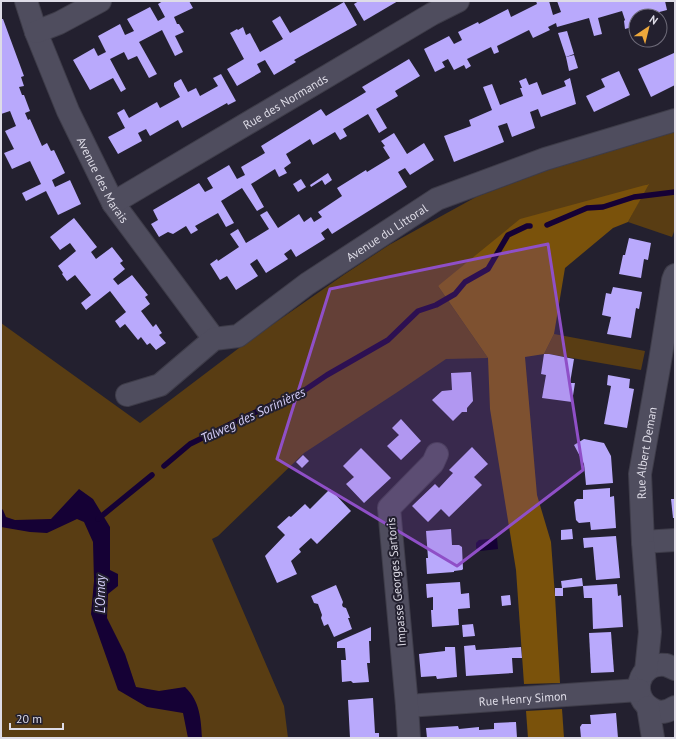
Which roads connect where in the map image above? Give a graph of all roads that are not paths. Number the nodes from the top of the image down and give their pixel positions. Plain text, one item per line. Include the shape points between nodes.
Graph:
1 (26, 1) edge
2 (100, 1) edge
3 (458, 1) edge
4 (36, 32) junction
5 (675, 120) edge
6 (113, 203) junction
7 (674, 278) edge
8 (214, 339) junction
9 (127, 395) dead end
10 (437, 454) dead end
11 (675, 540) edge
12 (643, 542) junction
13 (650, 632) junction
14 (671, 667) edge
15 (661, 701) edge
16 (407, 706) junction
17 (409, 738) edge
18 (653, 738) edge
19 (659, 738) edge

1 - 4 street, Avenue des Marais
2 - 4 street
3 - 6 street, Rue des Normands
4 - 6 street, Avenue des Marais via 68,111
5 - 8 street, Avenue du Littoral via 544,159 437,199 307,284 238,336
6 - 8 street, Avenue des Marais
7 - 12 street, Rue Albert Deman via 640,474
8 - 9 street via 160,385
10 - 16 street, Impasse Georges Sartoris via 433,463 389,508
11 - 12 street
12 - 13 street, Rue Albert Deman
13 - 14 street, Rue Albert Deman
13 - 15 street, Rue Albert Deman
14 - 15 street, Rue Albert Deman via 655,666
15 - 16 street, Rue Henry Simon
15 - 18 street, Rue Albert Deman
15 - 19 street, Rue Albert Deman
16 - 17 street, Impasse Georges Sartoris

